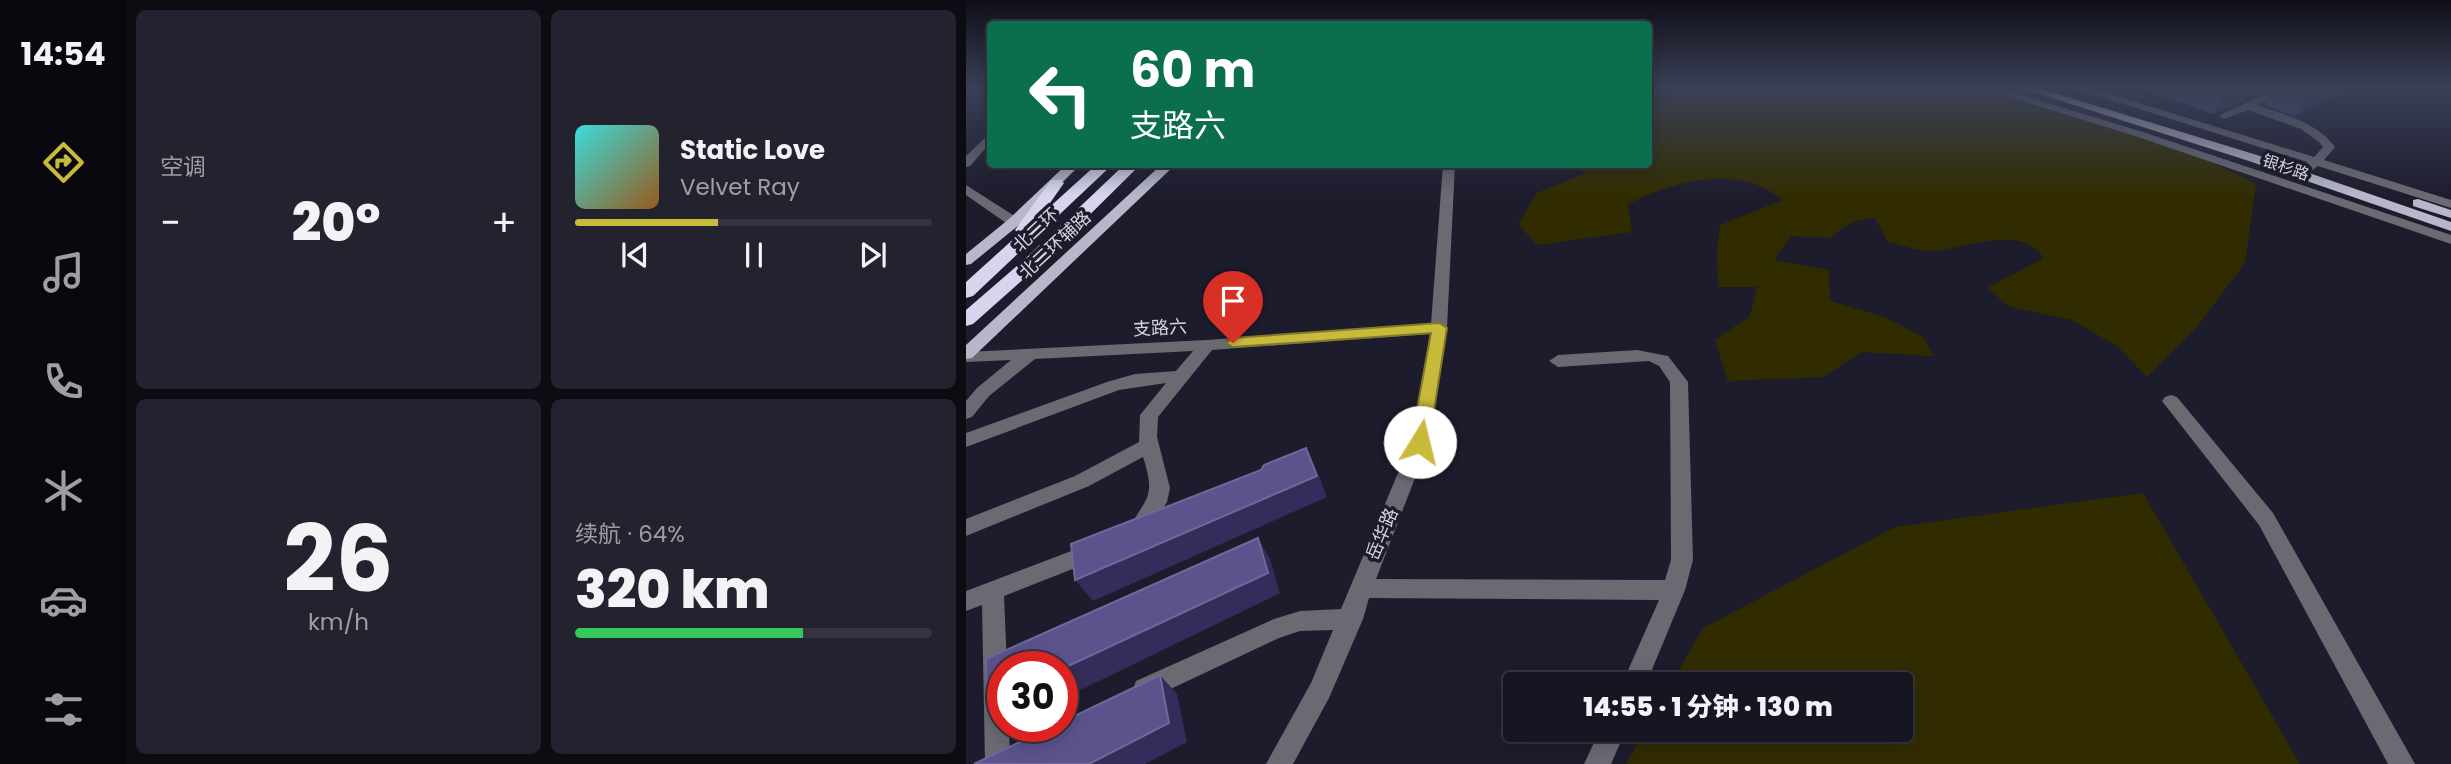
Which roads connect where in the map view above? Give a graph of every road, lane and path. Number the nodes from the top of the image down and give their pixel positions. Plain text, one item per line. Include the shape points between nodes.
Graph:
1 (2108, 125) edge
2 (2155, 125) edge
3 (2180, 125) edge
4 (2184, 125) edge
5 (2297, 125) edge
6 (987, 140) edge
7 (966, 163) edge
8 (1071, 168) edge
9 (1102, 168) edge
10 (1131, 168) edge
11 (1166, 168) edge
12 (1449, 168) edge
13 (2309, 168) junction
14 (1056, 183) junction
15 (966, 189) edge
16 (2451, 205) edge
17 (2451, 214) edge
18 (1014, 222) junction
19 (2451, 227) edge
20 (2451, 240) edge
21 (966, 261) edge
22 (996, 267) junction
23 (966, 292) edge
24 (966, 320) edge
25 (1439, 328) junction
26 (1208, 345) junction
27 (1030, 354) junction
28 (966, 356) edge
29 (1558, 361) dead end
30 (1182, 376) junction
31 (2171, 401) dead end
32 (966, 412) edge
33 (966, 440) edge
34 (1147, 445) junction
35 (1175, 519) edge
36 (966, 528) edge
37 (1125, 539) junction
38 (1359, 588) junction
39 (993, 590) junction
40 (1674, 590) junction
41 (966, 601) edge
42 (1351, 619) junction
43 (1639, 672) edge
44 (1119, 702) edge
45 (1607, 742) edge
46 (1021, 749) edge
47 (994, 763) edge
48 (1279, 764) edge
49 (1597, 764) edge
50 (2402, 764) edge

1 - 20 street, 银杉路
2 - 13 main road, 银杉路
3 - 13 main road, 银杉路
4 - 13 street, 银杉路
5 - 13 street via 2329,147
6 - 7 street
8 - 14 main road
9 - 22 highway, 北二环
10 - 24 highway, 北二环
11 - 28 main road, 北二环辅路
12 - 25 street, 岳华路
13 - 16 street, 银杉路
13 - 17 main road, 银杉路
13 - 19 main road, 银杉路
14 - 18 main road
14 - 22 highway
15 - 18 street
18 - 21 main road
22 - 23 highway, 北二环
25 - 26 street, 支路六
25 - 38 street, 岳华路 via 1420,442
26 - 27 street, 支路六
26 - 30 street
27 - 28 street, 支路六
27 - 32 street
29 - 40 street via 1658,358 1679,382 1683,544
30 - 33 street via 1112,386
30 - 34 street via 1149,415
31 - 50 street via 2266,519
34 - 36 street via 1109,468
34 - 37 street via 1159,496
35 - 37 street
37 - 39 street
38 - 40 street
38 - 42 street, 岳华路
39 - 41 street
39 - 47 street
40 - 43 street
42 - 44 street via 1300,621 1274,629
42 - 48 street, 岳华路 via 1320,690
45 - 49 street
46 - 47 street

